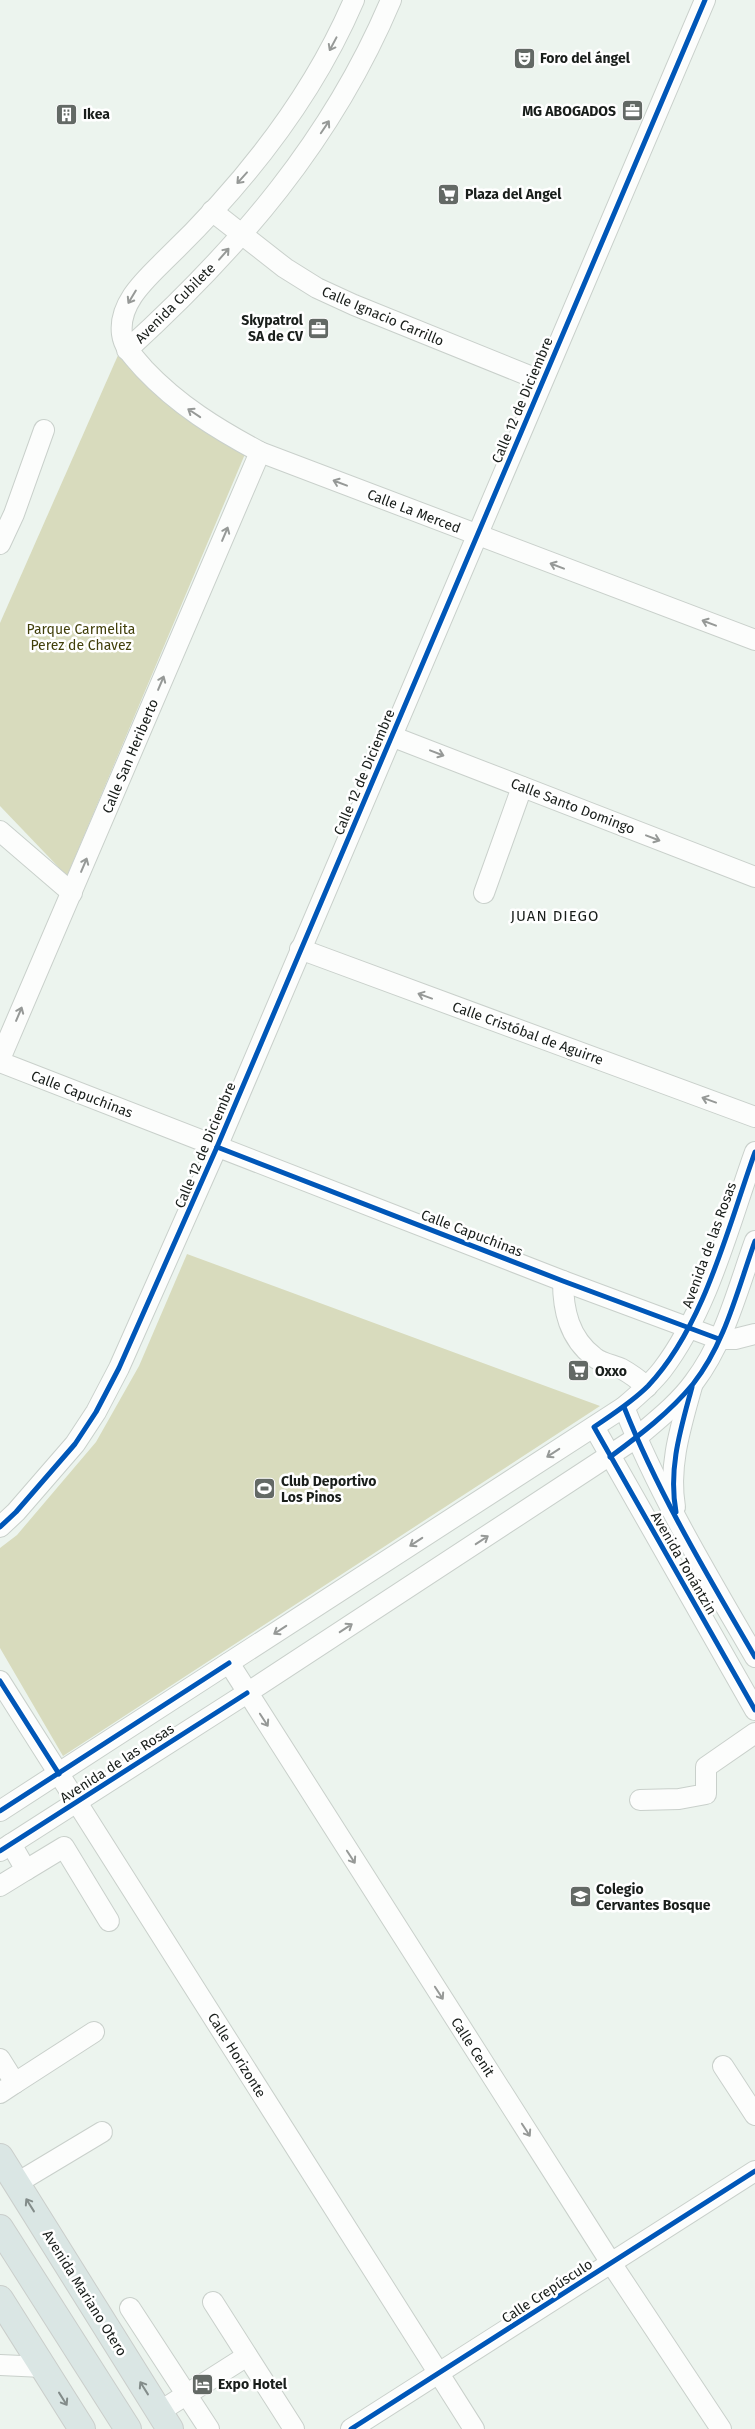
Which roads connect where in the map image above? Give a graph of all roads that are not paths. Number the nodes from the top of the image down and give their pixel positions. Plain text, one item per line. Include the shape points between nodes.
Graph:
1 (354, 0) edge
2 (391, 0) edge
3 (705, 0) edge
4 (212, 211) junction
5 (241, 235) junction
6 (127, 350) junction
7 (542, 381) junction
8 (44, 430) dead end
9 (260, 452) junction
10 (477, 536) junction
11 (0, 544) edge
12 (755, 640) edge
13 (391, 736) junction
14 (522, 786) junction
15 (0, 831) edge
16 (755, 877) edge
17 (72, 893) junction
18 (484, 893) dead end
19 (300, 950) junction
20 (0, 1061) edge
21 (755, 1117) edge
22 (216, 1147) junction
23 (755, 1152) edge
24 (755, 1241) edge
25 (563, 1281) junction
26 (689, 1327) junction
27 (755, 1334) edge
28 (719, 1339) junction
29 (693, 1384) junction
30 (647, 1387) junction
31 (624, 1407) junction
32 (594, 1427) junction
33 (636, 1438) junction
34 (610, 1457) junction
35 (678, 1524) junction
36 (0, 1527) edge
37 (755, 1657) edge
38 (229, 1663) junction
39 (0, 1681) edge
40 (247, 1693) junction
41 (755, 1710) edge
42 (755, 1733) edge
43 (59, 1774) junction
44 (640, 1800) dead end
45 (77, 1802) junction
46 (0, 1811) edge
47 (5, 1848) edge
48 (26, 1870) junction
49 (0, 1886) edge
50 (109, 1921) dead end
51 (94, 2032) dead end
52 (0, 2059) edge
53 (723, 2066) dead end
54 (8, 2088) edge
55 (755, 2115) edge
56 (102, 2132) dead end
57 (0, 2158) edge
58 (755, 2171) edge
59 (17, 2183) junction
60 (0, 2228) edge
61 (611, 2263) junction
62 (0, 2299) edge
63 (213, 2302) dead end
64 (130, 2308) dead end
65 (7, 2327) edge
66 (247, 2356) junction
67 (0, 2365) edge
68 (43, 2367) junction
69 (439, 2373) junction
70 (102, 2388) junction
71 (186, 2395) junction
72 (166, 2424) edge
73 (82, 2429) edge
74 (122, 2429) edge
75 (128, 2429) edge
76 (209, 2429) edge
77 (294, 2429) edge
78 (351, 2429) edge
79 (474, 2429) edge
80 (721, 2429) edge

1 -> 4 street, Avenida Cubilete via 325,58 279,132
5 -> 2 street, Avenida Cubilete via 301,163 329,121 357,73
3 - 7 street, Calle 12 de Diciembre
4 - 5 street, Calle Ignacio Carrillo
4 -> 6 street, Avenida Cubilete via 141,283 122,323
6 -> 5 street, Avenida Cubilete via 192,288
5 - 7 street, Calle Ignacio Carrillo via 317,288
9 -> 6 street, Calle La Merced via 187,409
7 - 10 street, Calle 12 de Diciembre
8 - 11 street
10 -> 9 street, Calle La Merced
17 -> 9 street, Calle San Heriberto
12 -> 10 street, Calle La Merced
10 - 13 street, Calle 12 de Diciembre
13 -> 14 street, Calle Santo Domingo
13 - 19 street, Calle 12 de Diciembre
14 -> 16 street, Calle Santo Domingo
14 - 18 street
15 - 17 street
20 -> 17 street, Calle San Heriberto
21 -> 19 street, Calle Cristóbal de Aguirre
19 - 22 street, Calle 12 de Diciembre
20 - 22 street, Calle Capuchinas
22 - 25 street, Calle Capuchinas
22 - 36 street, Calle 12 de Diciembre via 119,1368 96,1412 55,1469
23 - 26 street, Avenida de las Rosas via 704,1296
24 - 28 street, Avenida de las Rosas
25 - 26 street, Calle Capuchinas
25 - 30 street via 563,1303 568,1324 579,1342 595,1358 622,1369
26 - 28 street, Calle Capuchinas
26 - 30 street, Avenida de las Rosas via 662,1370
27 - 28 street, Calle Capuchinas
28 - 29 street, Avenida de las Rosas
29 - 33 street, Avenida de las Rosas
29 - 35 street via 674,1459
30 - 31 street, Avenida de las Rosas
31 - 32 street, Avenida de las Rosas
31 - 33 street, Avenida Tonántzin
32 - 34 street, Avenida Tonántzin
32 -> 38 street, Avenida de las Rosas
33 - 34 street, Avenida de las Rosas
33 - 35 street, Avenida Tonántzin
40 -> 34 street, Avenida de las Rosas
34 - 41 street, Avenida Tonántzin
35 - 37 street, Avenida Tonántzin
38 - 40 street, Calle Cenit
38 - 43 street, Avenida de las Rosas
39 - 43 street, Calle Horizonte
40 - 45 street, Avenida de las Rosas
40 -> 61 street, Calle Cenit
42 - 44 street via 706,1767 706,1794
43 - 45 street, Calle Horizonte
43 - 46 street, Avenida de las Rosas
45 - 47 street, Avenida de las Rosas
45 - 69 street, Calle Horizonte
47 - 48 street
48 - 49 street
48 - 50 street via 64,1847
51 - 54 street
52 - 54 street
53 - 55 street
56 - 59 street
57 - 59 main road, Avenida Mariano Otero
58 - 61 street, Calle Crepúsculo
72 -> 59 main road, Avenida Mariano Otero
60 - 70 main road
61 - 69 street, Calle Crepúsculo
61 - 80 street, Calle Cenit
62 - 65 main road
63 - 66 street
64 - 71 street
65 - 68 main road
66 - 71 street
66 - 77 street
67 - 68 street
68 -> 73 main road
69 - 78 street, Calle Crepúsculo
69 - 79 street, Calle Horizonte
70 - 74 main road
70 - 75 main road
71 - 72 street
71 - 76 street

